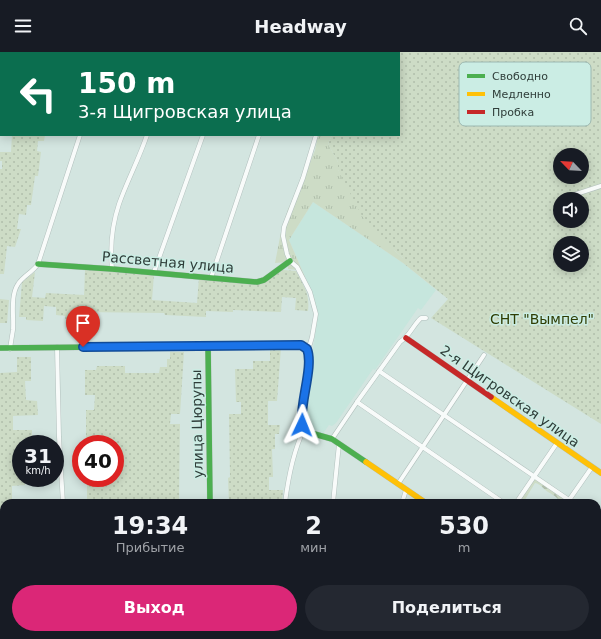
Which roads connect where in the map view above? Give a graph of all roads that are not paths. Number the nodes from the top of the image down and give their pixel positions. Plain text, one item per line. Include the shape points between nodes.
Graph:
1 (80, 136) edge
2 (147, 136) edge
3 (203, 136) edge
4 (259, 136) edge
5 (316, 136) edge
6 (601, 186) edge
7 (582, 192) edge
8 (290, 261) junction
9 (38, 264) junction
10 (112, 269) junction
11 (154, 272) junction
12 (211, 278) junction
13 (426, 318) dead end
14 (406, 338) junction
15 (208, 345) junction
16 (58, 347) junction
17 (305, 347) junction
18 (0, 348) edge
19 (10, 349) junction
20 (484, 355) dead end
21 (379, 371) junction
22 (467, 382) junction
23 (357, 402) junction
24 (445, 415) junction
25 (304, 429) junction
26 (332, 439) junction
27 (557, 443) junction
28 (339, 444) junction
29 (423, 447) junction
30 (592, 467) junction
31 (601, 473) edge
32 (534, 476) junction
33 (398, 484) junction
34 (406, 490) junction
35 (62, 499) edge
36 (210, 499) edge
37 (286, 499) edge
38 (333, 499) edge
39 (403, 499) edge
40 (420, 499) edge
41 (498, 499) edge
42 (519, 499) edge
43 (564, 499) edge
44 (570, 499) edge

1 - 9 street
2 - 10 street via 114,221
3 - 11 street
4 - 12 street
5 - 8 street via 284,227 286,254
6 - 7 street
8 - 12 street, Рассветная улица via 264,280 257,282
8 - 17 street via 297,267 310,292 316,314 310,344
9 - 10 street, Рассветная улица
9 - 19 street via 20,281 14,293
10 - 11 street, Рассветная улица
11 - 12 street, Рассветная улица
13 - 14 street via 421,318 417,322
14 - 21 street via 400,342
14 - 22 street, 2-я Щигровская улица
15 - 16 street
15 - 17 street via 298,344
15 - 36 street, улица Цюрупы
16 - 19 street
16 - 35 street
17 - 25 street via 309,358 302,421
18 - 19 street
20 - 22 street
21 - 23 street
21 - 24 street
22 - 24 street
22 - 27 street, 2-я Щигровская улица
23 - 26 street
23 - 29 street
24 - 29 street
24 - 32 street
25 - 26 street
25 - 37 street
26 - 28 street
27 - 30 street, 2-я Щигровская улица
27 - 32 street
28 - 33 street
28 - 38 street
29 - 33 street
29 - 41 street
30 - 31 street, 2-я Щигровская улица
30 - 44 street
32 - 42 street
32 - 43 street
33 - 34 street
34 - 39 street
34 - 40 street

